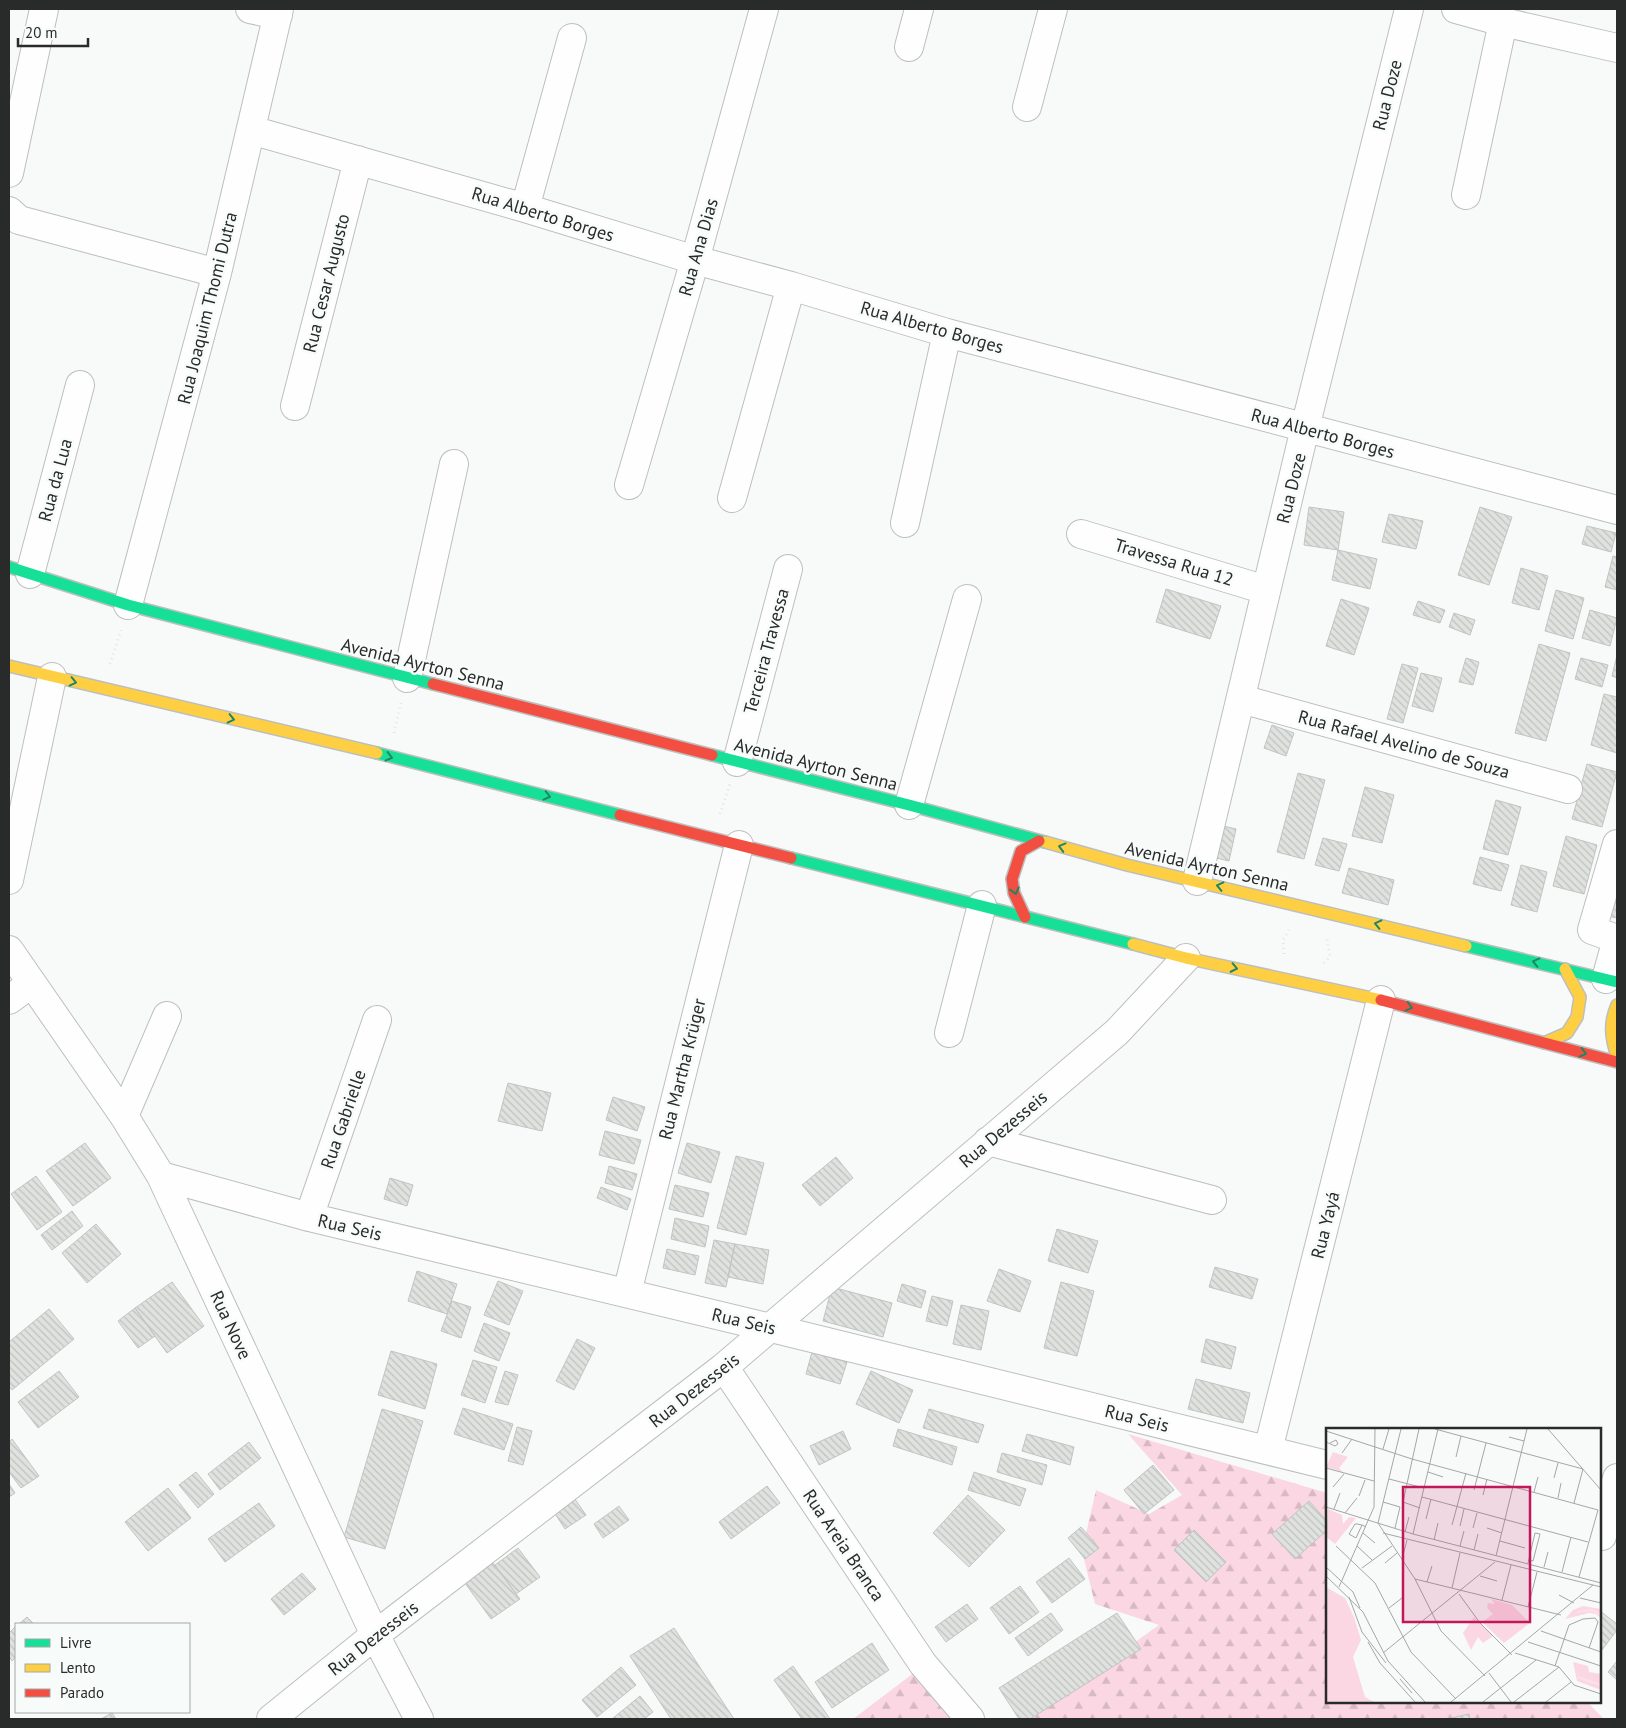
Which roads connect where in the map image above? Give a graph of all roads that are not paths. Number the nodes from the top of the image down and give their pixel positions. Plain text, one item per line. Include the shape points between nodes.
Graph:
1 (44, 9) edge
2 (250, 9) edge
3 (764, 9) edge
4 (919, 9) edge
5 (1053, 9) edge
6 (1408, 9) edge
7 (1456, 9) edge
8 (279, 12) edge
9 (1503, 22) junction
10 (572, 38) dead end
11 (909, 47) dead end
12 (1617, 48) edge
13 (1027, 107) dead end
14 (251, 130) junction
15 (358, 160) junction
16 (9, 173) edge
17 (1466, 195) dead end
18 (524, 208) junction
19 (9, 211) edge
20 (695, 260) junction
21 (218, 273) junction
22 (791, 286) junction
23 (947, 333) junction
24 (80, 385) dead end
25 (294, 406) dead end
26 (1305, 428) junction
27 (454, 464) dead end
28 (629, 485) dead end
29 (732, 498) dead end
30 (1617, 510) edge
31 (905, 522) dead end
32 (1081, 534) dead end
33 (788, 568) dead end
34 (19, 571) edge
35 (1266, 590) junction
36 (967, 598) dead end
37 (128, 605) junction
38 (9, 666) edge
39 (52, 677) junction
40 (407, 678) junction
41 (1241, 699) junction
42 (737, 762) junction
43 (1568, 789) dead end
44 (910, 805) junction
45 (1039, 841) junction
46 (1617, 844) edge
47 (739, 845) junction
48 (9, 880) edge
49 (1197, 881) junction
50 (982, 905) junction
51 (1025, 917) junction
52 (1617, 939) edge
53 (9, 950) edge
54 (1186, 958) junction
55 (1565, 969) junction
56 (1612, 980) edge
57 (32, 983) junction
58 (9, 1000) edge
59 (1381, 1000) junction
60 (1617, 1005) edge
61 (167, 1016) dead end
62 (377, 1020) dead end
63 (949, 1033) dead end
64 (1544, 1043) junction
65 (1617, 1056) edge
66 (1617, 1062) edge
67 (124, 1116) junction
68 (988, 1141) junction
69 (161, 1176) junction
70 (1212, 1200) dead end
71 (309, 1217) junction
72 (627, 1293) junction
73 (771, 1328) junction
74 (724, 1367) junction
75 (1268, 1450) junction
76 (1326, 1466) edge
77 (1617, 1478) edge
78 (1606, 1537) edge
79 (375, 1635) junction
80 (271, 1719) edge
81 (419, 1719) edge
82 (970, 1719) edge

1 - 16 street
2 - 8 street
3 - 20 street, Rua Ana Dias
4 - 11 street
5 - 13 street
6 - 26 street, Rua Doze
7 - 9 street
8 - 14 street, Rua Joaquim Thomi Dutra
9 - 12 street
9 - 17 street
10 - 18 street
14 - 15 street, Rua Alberto Borges
14 - 21 street, Rua Joaquim Thomi Dutra
15 - 18 street, Rua Alberto Borges
15 - 25 street, Rua Cesar Augusto
18 - 20 street, Rua Alberto Borges
19 - 21 street via 19,220
20 - 22 street, Rua Alberto Borges
20 - 28 street, Rua Ana Dias
21 - 37 street, Rua Joaquim Thomi Dutra
22 - 23 street, Rua Alberto Borges
22 - 29 street
23 - 26 street, Rua Alberto Borges
23 - 31 street
24 - 34 street, Rua da Lua
26 - 30 street, Rua Alberto Borges
26 - 35 street, Rua Doze
27 - 40 street
32 - 35 street, Travessa Rua 12
33 - 42 street, Terceira Travessa
34 - 37 street, Avenida Ayrton Senna
35 - 41 street, Rua Doze
36 - 44 street
37 - 40 street, Avenida Ayrton Senna
38 - 39 street
39 -> 47 street
39 - 48 street
40 - 42 street, Avenida Ayrton Senna
41 - 43 street, Rua Rafael Avelino de Souza
41 - 49 street, Rua Doze
42 - 44 street, Avenida Ayrton Senna
44 - 45 street, Avenida Ayrton Senna
49 -> 45 street, Avenida Ayrton Senna
45 -> 51 street via 1022,851 1012,878 1014,893
46 - 52 street via 1592,930
47 - 50 street
47 - 72 street, Rua Martha Krüger
55 -> 49 street, Avenida Ayrton Senna
50 - 51 street
50 - 63 street
51 - 54 street
52 - 56 street
53 - 57 street, Rua Nove
54 -> 59 street
54 - 68 street, Rua Dezesseis via 1117,1032
55 - 56 street, Avenida Ayrton Senna
55 - 64 street via 1580,996 1577,1017 1567,1033
57 - 58 street
57 - 67 street, Rua Nove
59 -> 64 street
59 - 75 street, Rua Yayá
60 - 65 street via 1612,1016 1611,1040
61 - 67 street
62 - 71 street, Rua Gabrielle
64 -> 66 street
67 - 69 street, Rua Nove
68 - 70 street
68 - 73 street, Rua Dezesseis
69 - 71 street, Rua Seis
69 - 79 street, Rua Nove
71 - 72 street, Rua Seis
72 - 73 street, Rua Seis
73 - 74 street, Rua Dezesseis
73 - 75 street, Rua Seis
74 - 79 street, Rua Dezesseis
74 - 82 street, Rua Areia Branca via 923,1664
75 - 76 street, Rua Seis
77 - 78 street
79 - 80 street, Rua Dezesseis
79 - 81 street, Rua Nove

